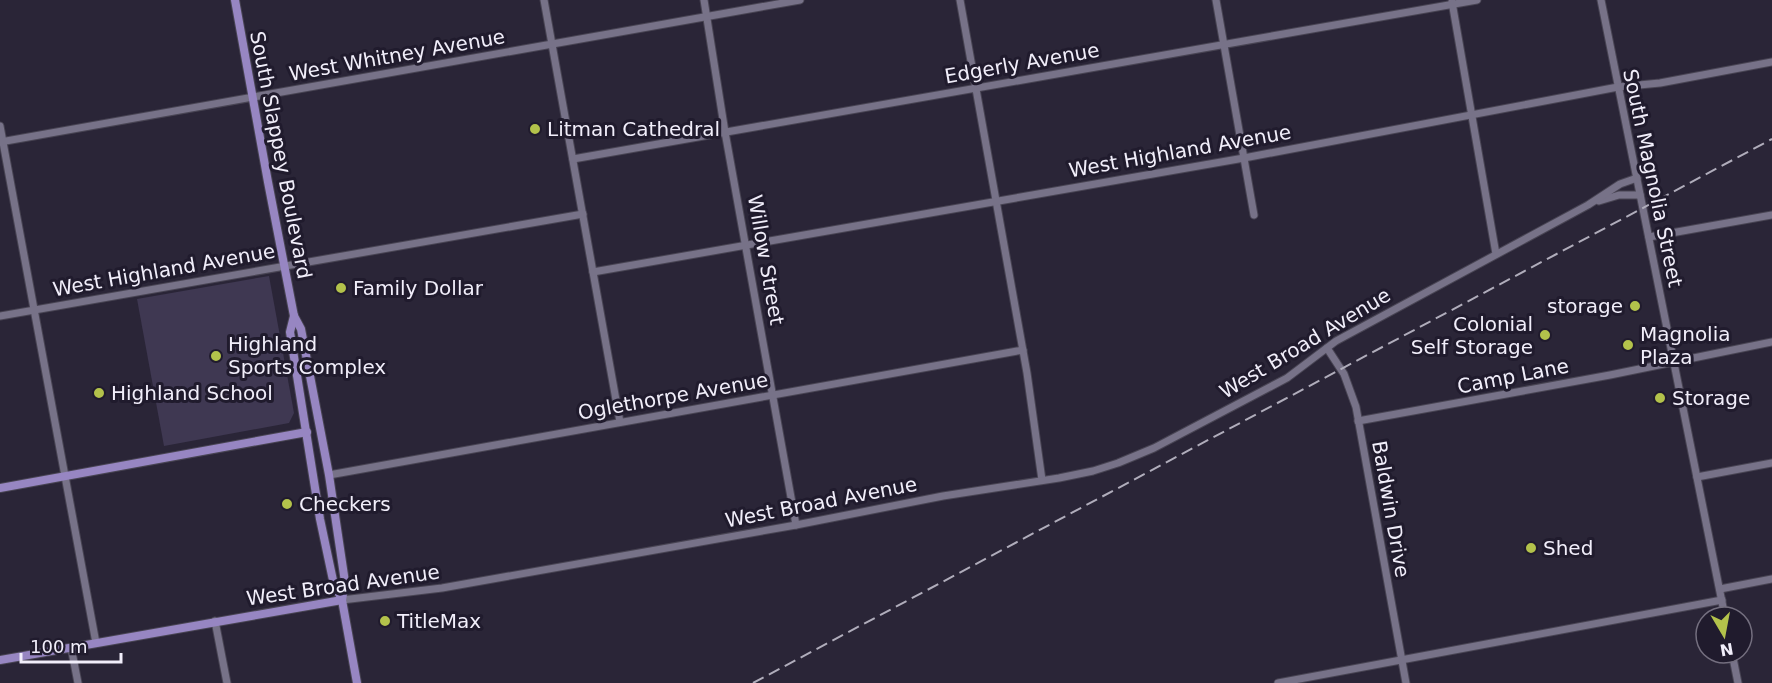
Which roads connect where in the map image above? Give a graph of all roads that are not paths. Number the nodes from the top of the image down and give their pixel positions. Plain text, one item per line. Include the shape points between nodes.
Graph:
1 (235, 0) edge
2 (544, 0) edge
3 (704, 0) edge
4 (800, 0) edge
5 (960, 0) edge
6 (1216, 0) edge
7 (1477, 0) edge
8 (1601, 0) edge
9 (1452, 2) edge
10 (707, 16) junction
11 (552, 44) junction
12 (1224, 44) junction
13 (1772, 62) edge
14 (1618, 87) junction
15 (976, 88) junction
16 (253, 97) junction
17 (1471, 114) junction
18 (0, 126) edge
19 (725, 132) junction
20 (2, 142) edge
21 (1244, 158) junction
22 (573, 159) junction
23 (1637, 178) junction
24 (1640, 195) junction
25 (996, 201) junction
26 (1588, 205) junction
27 (583, 214) junction
28 (1254, 215) dead end
29 (1772, 215) edge
30 (1649, 237) junction
31 (746, 246) junction
32 (1496, 254) junction
33 (285, 265) junction
34 (593, 272) junction
35 (35, 310) junction
36 (0, 316) edge
37 (294, 316) junction
38 (1772, 342) edge
39 (1327, 348) junction
40 (1023, 350) junction
41 (1674, 362) junction
42 (773, 394) junction
43 (316, 408) junction
44 (1358, 421) junction
45 (620, 422) junction
46 (306, 432) junction
47 (325, 456) junction
48 (1772, 463) edge
49 (329, 475) junction
50 (66, 477) junction
51 (1697, 477) junction
52 (1042, 480) junction
53 (0, 488) edge
54 (796, 525) junction
55 (1772, 579) edge
56 (1720, 589) junction
57 (342, 600) junction
58 (1722, 600) junction
59 (1723, 605) edge
60 (215, 621) junction
61 (96, 643) junction
62 (71, 648) junction
63 (0, 660) edge
64 (1402, 660) junction
65 (1734, 665) edge
66 (78, 683) edge
67 (227, 683) edge
68 (357, 683) edge
69 (1278, 683) edge
70 (1406, 683) edge
71 (1738, 683) edge

1 - 16 main road, South Slappey Boulevard
2 - 11 street
3 - 10 street, Willow Street
4 - 10 street, West Whitney Avenue
5 - 15 street
6 - 12 street
7 - 9 street, Edgerly Avenue
8 - 14 street, South Magnolia Street
9 - 12 street, Edgerly Avenue
9 - 17 street
10 - 11 street, West Whitney Avenue
10 - 19 street, Willow Street
11 - 16 street, West Whitney Avenue
11 - 22 street
12 - 15 street, Edgerly Avenue
12 - 21 street
13 - 14 street, West Highland Avenue
14 - 17 street, West Highland Avenue
14 - 23 street, South Magnolia Street
15 - 19 street, Edgerly Avenue
15 - 25 street
16 - 20 street, West Whitney Avenue
16 - 33 main road, South Slappey Boulevard
17 - 21 street, West Highland Avenue
17 - 32 street
18 - 20 street
19 - 22 street, Edgerly Avenue
19 - 31 street, Willow Street
20 - 35 street
21 - 25 street, West Highland Avenue
21 - 28 street
22 - 27 street
23 - 24 street, South Magnolia Street
23 - 26 street, West Broad Avenue
24 - 26 street, West Broad Avenue via 1619,195
24 - 30 street, South Magnolia Street
25 - 31 street, West Highland Avenue
25 - 40 street
26 - 32 street, West Broad Avenue
27 - 33 street, West Highland Avenue
27 - 34 street
29 - 30 street
30 - 41 street, South Magnolia Street
31 - 34 street, West Highland Avenue
31 - 42 street, Willow Street
32 - 39 street, West Broad Avenue
33 - 35 street, West Highland Avenue
33 - 37 main road, South Slappey Boulevard
34 - 45 street
35 - 36 street, West Highland Avenue
35 - 50 street
37 - 43 main road, South Slappey Boulevard via 301,329
37 - 46 main road, South Slappey Boulevard via 290,332
38 - 41 street
39 - 44 street, Baldwin Drive via 1348,383
39 - 52 street, West Broad Avenue via 1295,373 1154,448 1118,464
40 - 42 street, Oglethorpe Avenue
40 - 52 street
41 - 44 street, Camp Lane
41 - 51 street, South Magnolia Street
42 - 45 street, Oglethorpe Avenue
42 - 54 street, Willow Street
43 - 46 main road
43 - 47 main road, South Slappey Boulevard
44 - 64 street, Baldwin Drive
45 - 49 street, Oglethorpe Avenue
46 - 47 main road
46 - 50 main road
46 - 57 main road, South Slappey Boulevard via 334,585
47 - 49 main road, South Slappey Boulevard
48 - 51 street
49 - 57 main road, South Slappey Boulevard via 345,582
50 - 53 main road
50 - 61 street
51 - 56 street, South Magnolia Street
52 - 54 street, West Broad Avenue
54 - 57 street, West Broad Avenue via 441,588
55 - 56 street
56 - 58 street, South Magnolia Street
57 - 60 main road, West Broad Avenue
57 - 68 main road
58 - 59 street, South Magnolia Street
58 - 64 street
60 - 61 main road, West Broad Avenue
60 - 67 street
61 - 62 main road, West Broad Avenue
62 - 63 main road, West Broad Avenue
62 - 66 street
64 - 69 street
64 - 70 street, Baldwin Drive
65 - 71 street

